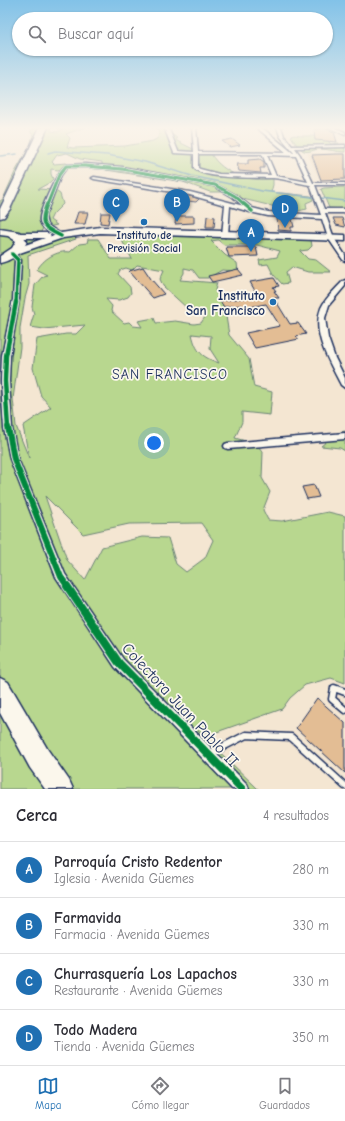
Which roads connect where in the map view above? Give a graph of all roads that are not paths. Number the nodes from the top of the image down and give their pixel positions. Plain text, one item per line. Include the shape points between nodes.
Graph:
1 (26, 164) edge
2 (196, 164) edge
3 (269, 164) edge
4 (302, 164) edge
5 (274, 176) junction
6 (94, 178) dead end
7 (311, 184) junction
8 (345, 184) edge
9 (228, 204) junction
10 (252, 211) junction
11 (322, 211) junction
12 (345, 211) edge
13 (2, 212) edge
14 (324, 217) junction
15 (0, 232) edge
16 (15, 234) junction
17 (225, 235) junction
18 (61, 236) junction
19 (331, 238) junction
20 (345, 238) edge
21 (13, 253) junction
22 (345, 259) edge
23 (0, 260) edge
24 (345, 282) edge
25 (345, 385) edge
26 (345, 436) edge
27 (228, 446) dead end
28 (0, 690) edge
29 (345, 692) edge
30 (345, 710) edge
31 (208, 754) junction
32 (345, 786) edge
33 (60, 789) edge
34 (242, 789) edge

1 - 13 highway
2 - 5 street via 196,168 203,172
3 - 5 street
4 - 7 street
5 - 7 street
6 - 9 street via 190,194
7 - 8 street
7 - 11 street
9 - 10 street
9 - 17 street
10 - 14 street
10 - 18 street via 239,198 215,185 89,164 66,166 59,174 42,216 42,223 47,229
11 - 12 street
11 - 14 street
13 - 16 highway
14 - 19 street
15 - 16 highway
16 - 18 main road via 32,237
16 - 21 highway via 22,241
17 - 18 main road via 100,230
17 - 19 main road
18 - 21 main road
19 - 20 main road
19 - 22 street
21 - 23 highway
21 - 31 street, Colectora Juan Pablo II via 18,260 18,270 5,381 8,428 14,459 61,577 119,663
24 - 25 street via 323,311 322,322 327,351
26 - 27 street
28 - 33 highway via 39,759
29 - 30 lane via 334,688 332,699
31 - 32 lane via 246,735 291,737
31 - 34 street, Colectora Juan Pablo II

